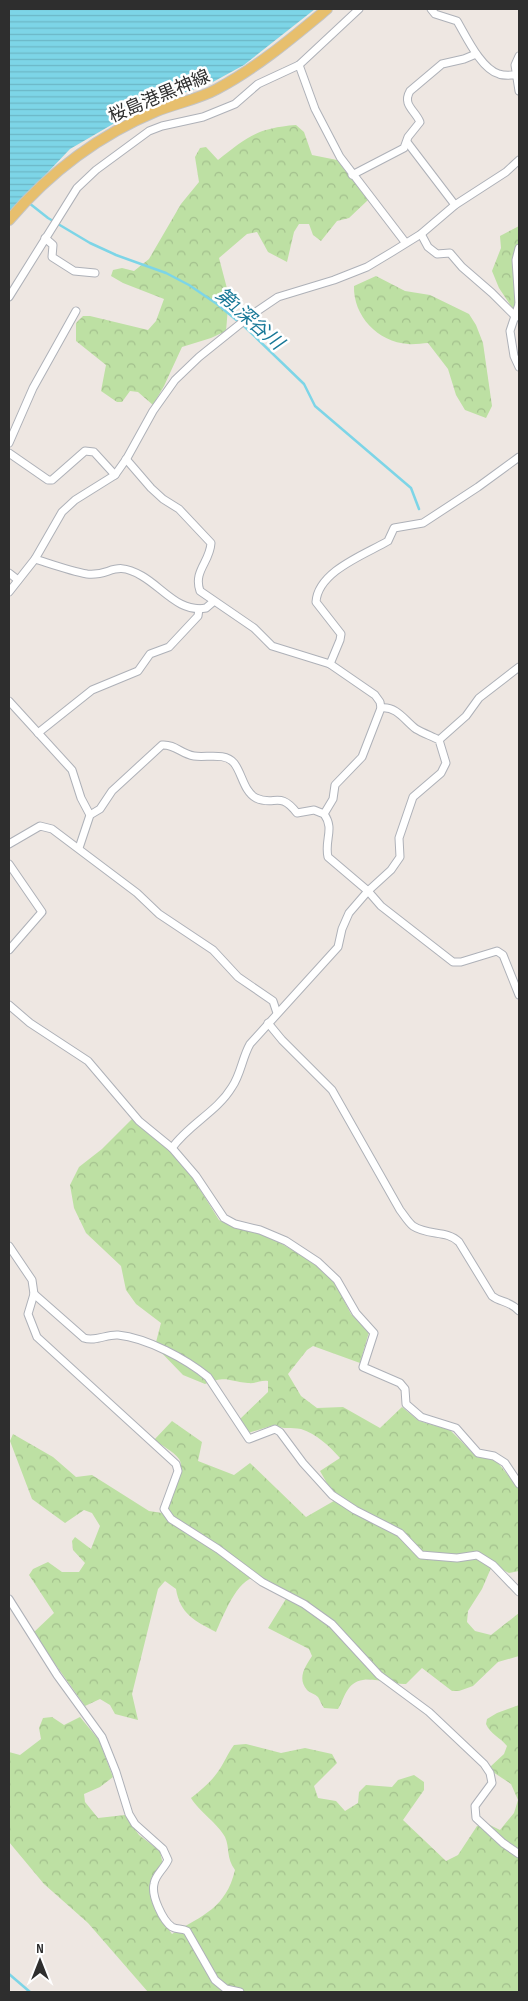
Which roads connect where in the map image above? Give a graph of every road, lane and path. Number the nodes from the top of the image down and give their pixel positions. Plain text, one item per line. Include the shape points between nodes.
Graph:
1 (327, 9) edge
2 (359, 9) edge
3 (431, 9) edge
4 (476, 54) junction
5 (519, 56) edge
6 (298, 65) junction
7 (515, 75) junction
8 (519, 91) edge
9 (406, 142) junction
10 (519, 160) edge
11 (352, 175) junction
12 (455, 205) junction
13 (9, 220) edge
14 (421, 234) junction
15 (45, 238) junction
16 (405, 242) junction
17 (519, 248) edge
18 (95, 273) dead end
19 (9, 297) edge
20 (519, 304) edge
21 (76, 311) dead end
22 (516, 317) junction
23 (519, 367) edge
24 (9, 443) edge
25 (9, 453) edge
26 (519, 457) edge
27 (126, 459) junction
28 (115, 475) junction
29 (35, 559) junction
30 (9, 572) edge
31 (18, 580) junction
32 (9, 592) edge
33 (213, 602) junction
34 (199, 609) junction
35 (330, 664) junction
36 (519, 667) edge
37 (9, 701) edge
38 (381, 708) junction
39 (38, 733) junction
40 (441, 739) junction
41 (324, 814) junction
42 (90, 815) junction
43 (9, 844) edge
44 (79, 848) junction
45 (9, 864) edge
46 (368, 891) junction
47 (9, 950) edge
48 (519, 995) edge
49 (9, 1005) edge
50 (277, 1013) junction
51 (268, 1023) junction
52 (172, 1148) junction
53 (9, 1246) edge
54 (34, 1294) junction
55 (519, 1311) edge
56 (519, 1484) edge
57 (519, 1592) edge
58 (9, 1599) edge
59 (519, 1854) edge
60 (240, 1992) edge

1 - 13 main road, 桜島港黒神線 via 247,72 215,90 157,111 92,145 51,176
2 - 6 street
3 - 4 street via 435,14 457,21
4 - 7 street via 500,75
4 - 9 street via 442,64 410,91 407,103 420,122
5 - 7 street
6 - 11 street via 322,125
6 - 15 street via 258,84 235,104 222,110 149,131 77,188
7 - 8 street
9 - 11 street via 404,148
9 - 12 street
10 - 12 street
11 - 16 street
12 - 14 street
14 - 16 street
14 - 22 street via 428,247 437,254 450,253
15 - 18 street via 53,245 52,257 74,271
15 - 19 street
16 - 27 street via 367,267 278,297 233,329 175,380 153,410
17 - 20 street via 516,260
20 - 22 street
21 - 24 street via 33,388
22 - 23 street via 510,331
25 - 28 street via 48,480 85,451 94,452
26 - 35 street via 423,523 394,528 388,540 356,556 318,590 318,607 341,634
27 - 28 street
27 - 33 street via 151,488 179,509 211,543 211,552 198,573 197,582 200,591
28 - 29 street via 62,512
29 - 31 street
29 - 34 street via 88,574 120,567 143,576 188,608
30 - 31 street
31 - 32 street
33 - 34 street
33 - 35 street via 254,628 272,646
34 - 39 street via 198,616 170,647 150,654 138,671 92,690
35 - 38 street via 374,695
36 - 40 street via 478,698 466,716
37 - 39 street
38 - 40 street via 401,714 415,728
38 - 41 street via 362,757 335,785 333,799
39 - 42 street via 72,770
40 - 46 street via 446,763 441,774 414,797 399,838 400,857
41 - 42 street via 314,810 297,813 288,802 258,799 252,795 234,763 226,757 193,756 169,745 157,749 112,791 100,809
41 - 46 street via 331,830 326,850 328,857
42 - 44 street
43 - 44 street via 40,826 46,826
44 - 50 street via 159,914 213,950 238,977 272,1001
45 - 47 street via 42,912
46 - 48 street via 381,906 453,962 497,951 503,955
46 - 50 street via 348,913 338,947
49 - 52 street via 42,1032 88,1061 139,1121
50 - 51 street
51 - 52 street via 243,1056 233,1086 216,1107
51 - 55 street via 332,1090 412,1226 427,1232 452,1235 492,1296 508,1301
52 - 56 street via 196,1176 224,1218 286,1241 318,1262 337,1280 356,1313 374,1333 363,1368 400,1383 405,1388 406,1404 421,1417 456,1428 478,1453 505,1462
53 - 54 street via 32,1280
54 - 57 street via 84,1338 128,1337 171,1353 202,1372 249,1439 275,1429 332,1495 400,1533 421,1555 457,1558 477,1555 493,1565
54 - 59 street via 28,1314 37,1337 176,1464 178,1471 164,1508 171,1519 262,1582 304,1604 332,1624 378,1675 429,1712 484,1764 492,1783 476,1806 476,1818
58 - 60 street via 57,1676 102,1737 135,1824 163,1849 168,1860 153,1885 162,1914 168,1924 187,1932 215,1980 226,1989

